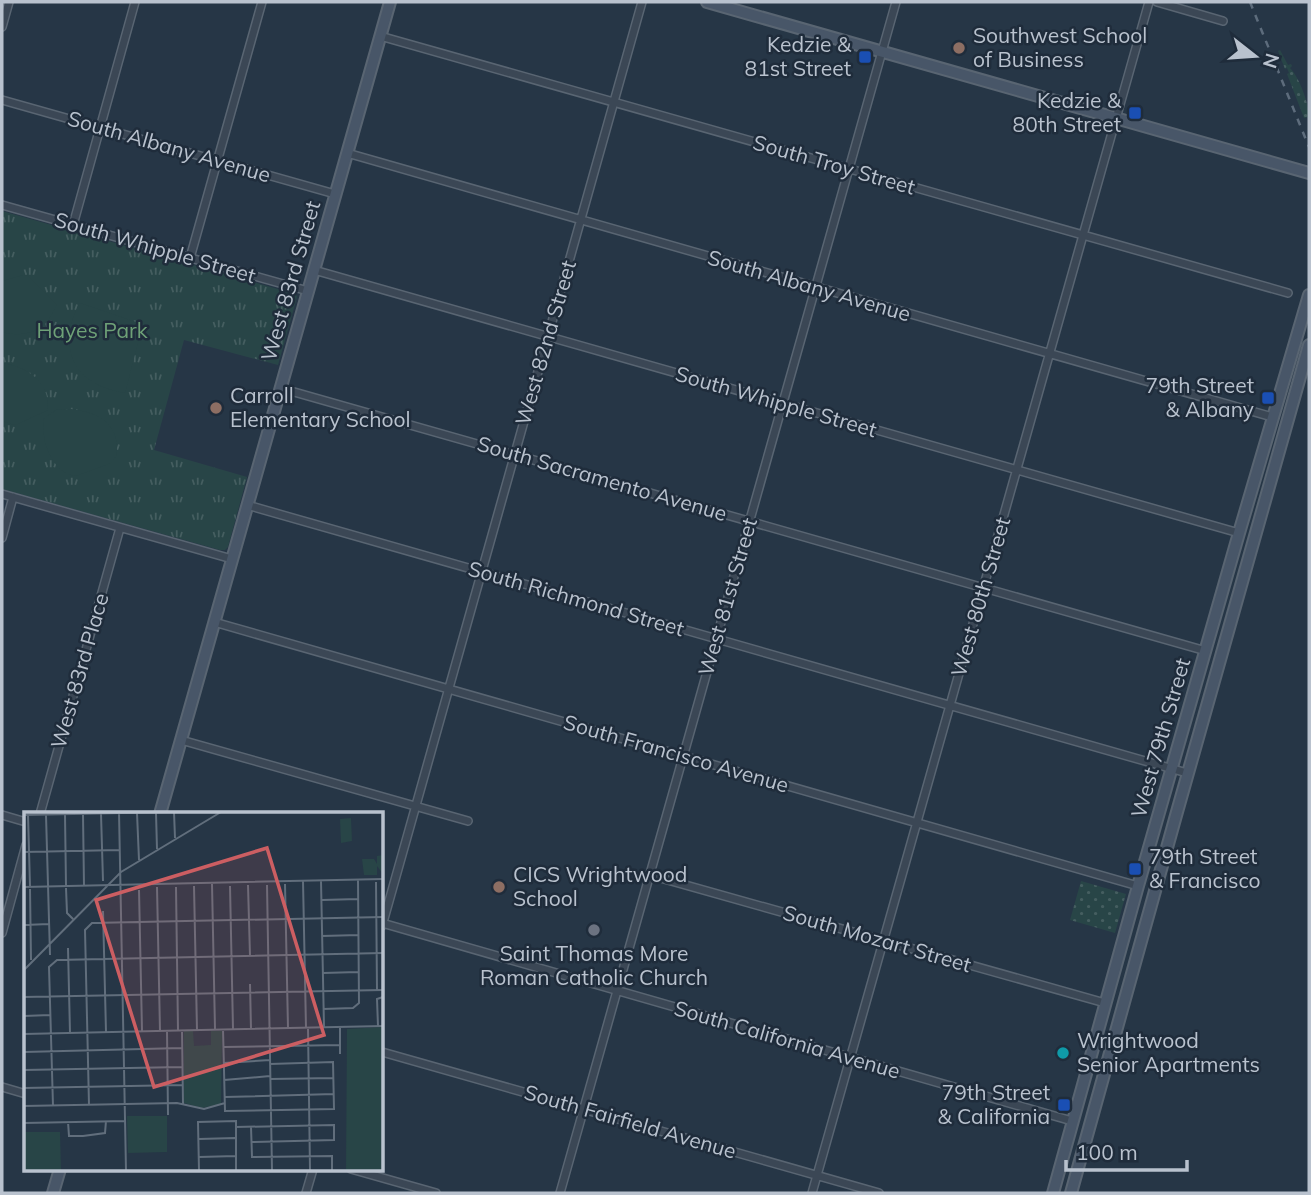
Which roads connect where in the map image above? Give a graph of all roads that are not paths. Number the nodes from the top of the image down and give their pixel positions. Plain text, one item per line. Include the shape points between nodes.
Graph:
1 (9, 2) edge
2 (135, 2) edge
3 (262, 2) edge
4 (390, 2) edge
5 (642, 2) edge
6 (707, 2) edge
7 (896, 2) edge
8 (1149, 2) edge
9 (1157, 2) edge
10 (1223, 21) dead end
11 (2, 27) edge
12 (380, 36) junction
13 (883, 52) junction
14 (2, 100) edge
15 (614, 103) junction
16 (1116, 118) junction
17 (100, 128) junction
18 (347, 153) junction
19 (217, 161) junction
20 (849, 169) junction
21 (1309, 173) edge
22 (335, 194) junction
23 (2, 205) edge
24 (581, 220) junction
25 (73, 225) junction
26 (1083, 236) junction
27 (190, 258) junction
28 (314, 270) junction
29 (815, 288) junction
30 (308, 291) junction
31 (1288, 293) dead end
32 (1309, 295) edge
33 (548, 337) junction
34 (1309, 345) edge
35 (1050, 354) junction
36 (281, 388) junction
37 (782, 403) junction
38 (1272, 417) junction
39 (514, 454) junction
40 (1017, 470) junction
41 (2, 494) edge
42 (13, 497) junction
43 (247, 505) junction
44 (750, 522) junction
45 (120, 528) junction
46 (1239, 533) junction
47 (2, 538) edge
48 (232, 559) junction
49 (481, 572) junction
50 (984, 588) junction
51 (214, 622) junction
52 (716, 639) junction
53 (1206, 651) junction
54 (449, 689) junction
55 (950, 706) junction
56 (181, 740) junction
57 (683, 756) junction
58 (1171, 769) junction
59 (1188, 773) junction
60 (416, 807) junction
61 (41, 812) edge
62 (161, 812) edge
63 (2, 815) edge
64 (24, 821) edge
65 (468, 821) dead end
66 (917, 823) junction
67 (24, 852) edge
68 (649, 875) junction
69 (1138, 886) junction
70 (383, 921) edge
71 (383, 924) edge
72 (2, 933) edge
73 (884, 941) junction
74 (617, 991) junction
75 (1105, 1003) junction
76 (383, 1052) edge
77 (850, 1058) junction
78 (2, 1087) edge
79 (24, 1093) edge
80 (583, 1109) junction
81 (1072, 1121) junction
82 (60, 1170) edge
83 (313, 1170) edge
84 (355, 1170) edge
85 (817, 1176) junction
86 (53, 1193) edge
87 (306, 1193) edge
88 (436, 1193) edge
89 (560, 1193) edge
90 (812, 1193) edge
91 (879, 1193) edge
92 (1053, 1193) edge
93 (1071, 1193) edge

1 - 11 street
2 - 17 street
3 - 19 street
4 - 12 main road, West 83rd Street
5 - 15 street, West 82nd Street
6 - 13 main road
7 - 13 street, West 81st Street
8 - 16 street, West 80th Street
9 - 10 street
12 - 15 street, South Troy Street
12 - 18 main road, West 83rd Street
13 - 16 main road
13 - 20 street, West 81st Street
14 - 17 street, South Albany Avenue
15 - 20 street, South Troy Street
15 - 24 street, West 82nd Street
16 - 21 main road
16 - 26 street, West 80th Street
17 - 19 street, South Albany Avenue
17 - 25 street
18 - 22 main road, West 83rd Street
18 - 24 street, South Albany Avenue
19 - 22 street, South Albany Avenue
19 - 27 street
20 - 26 street, South Troy Street
20 - 29 street, West 81st Street
22 - 28 main road, West 83rd Street
23 - 25 street, South Whipple Street
24 - 29 street, South Albany Avenue
24 - 33 street, West 82nd Street
25 - 27 street, South Whipple Street
26 - 31 street, South Troy Street
26 - 35 street, West 80th Street
27 - 30 street, South Whipple Street
28 - 30 main road, West 83rd Street
28 - 33 street, South Whipple Street
29 - 35 street, South Albany Avenue
29 - 37 street, West 81st Street
30 - 36 main road, West 83rd Street
32 - 38 main road, West 79th Street
33 - 37 street, South Whipple Street
33 - 39 street, West 82nd Street
34 - 59 main road, West 79th Street
35 - 38 street, South Albany Avenue
35 - 40 street, West 80th Street
36 - 39 street, South Sacramento Avenue
36 - 43 main road, West 83rd Street
37 - 40 street, South Whipple Street
37 - 44 street, West 81st Street
38 - 46 main road, West 79th Street
39 - 44 street, South Sacramento Avenue
39 - 49 street, West 82nd Street
40 - 46 street, South Whipple Street
40 - 50 street, West 80th Street
41 - 42 street
42 - 45 street
42 - 47 street
43 - 48 main road, West 83rd Street
43 - 49 street, South Richmond Street
44 - 50 street, South Sacramento Avenue
44 - 52 street, West 81st Street
45 - 48 street
45 - 61 street, West 83rd Place
46 - 53 main road, West 79th Street
48 - 51 main road, West 83rd Street
49 - 52 street, South Richmond Street
49 - 54 street, West 82nd Street
50 - 53 street, South Sacramento Avenue
50 - 55 street, West 80th Street
51 - 54 street, South Francisco Avenue
51 - 56 main road, West 83rd Street
52 - 55 street, South Richmond Street
52 - 57 street, West 81st Street
53 - 58 main road, West 79th Street
54 - 57 street, South Francisco Avenue
54 - 60 street, West 82nd Street
55 - 58 street, South Richmond Street
55 - 66 street, West 80th Street
56 - 60 street
56 - 62 main road, West 83rd Street
57 - 66 street, South Francisco Avenue
57 - 68 street, West 81st Street
58 - 59 street, South Richmond Street
58 - 69 main road, West 79th Street
59 - 93 main road, West 79th Street
60 - 65 street
60 - 70 street, West 82nd Street
63 - 64 street
66 - 69 street, South Francisco Avenue
66 - 73 street, West 80th Street
67 - 72 street
68 - 73 street, South Mozart Street
68 - 74 street, West 81st Street
69 - 75 main road, West 79th Street
71 - 74 street, South California Avenue
73 - 75 street, South Mozart Street
73 - 77 street, West 80th Street
74 - 77 street, South California Avenue
74 - 80 street, West 81st Street
75 - 81 main road, West 79th Street
76 - 80 street, South Fairfield Avenue
77 - 81 street, South California Avenue
77 - 85 street, West 80th Street
78 - 79 street
80 - 85 street, South Fairfield Avenue
80 - 89 street, West 81st Street
81 - 92 main road, West 79th Street
82 - 86 main road
83 - 87 street
84 - 88 street
85 - 90 street, West 80th Street
85 - 91 street, South Fairfield Avenue

